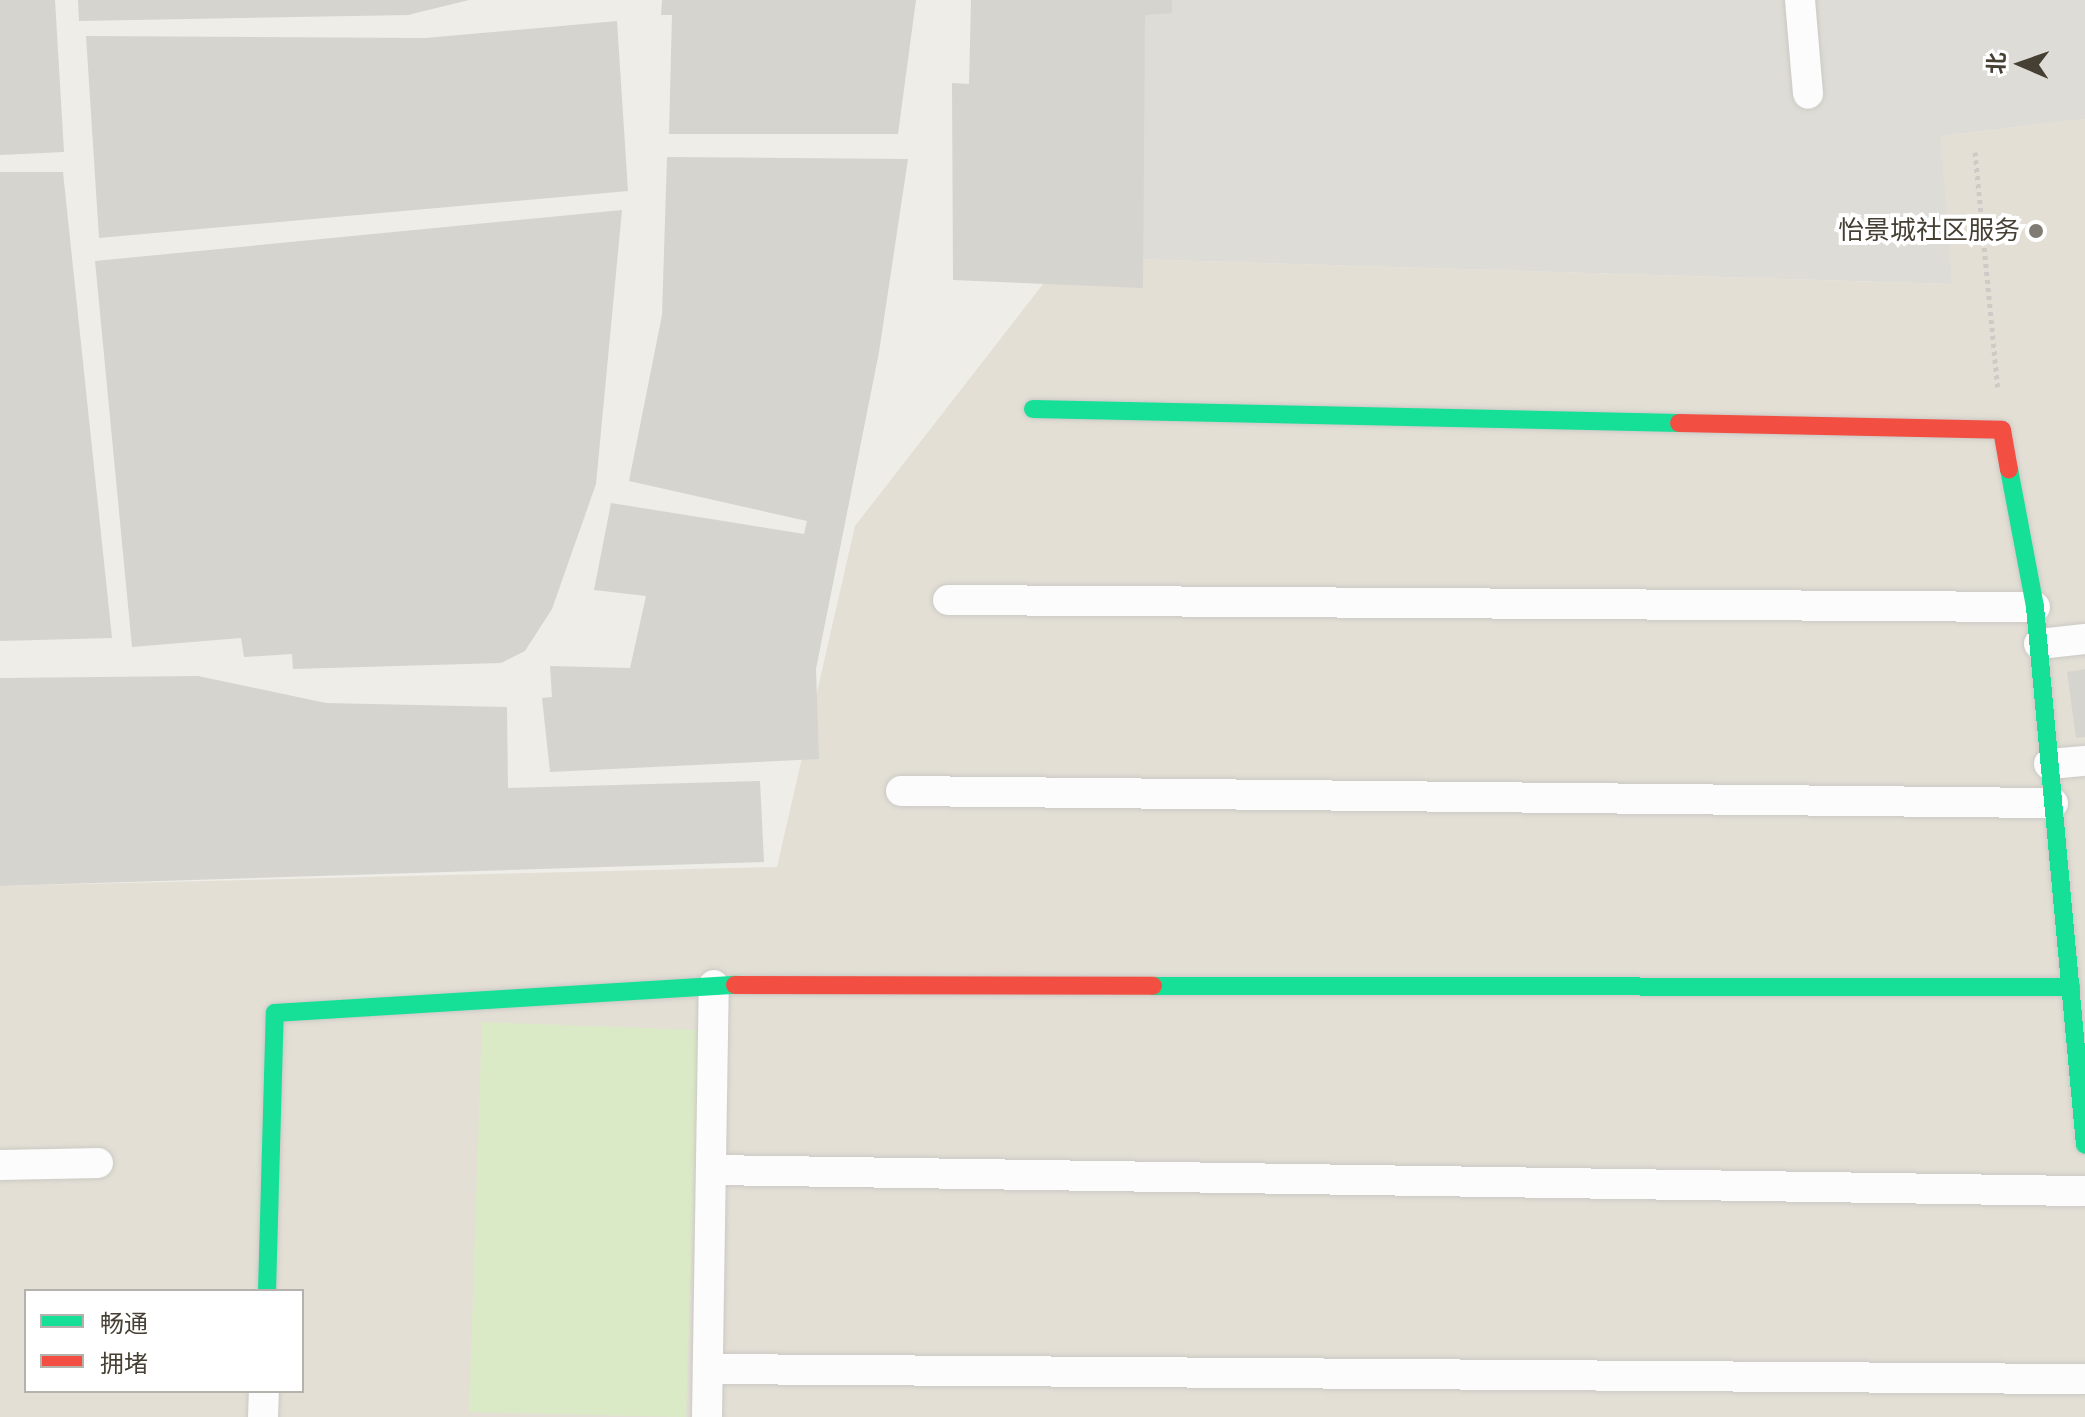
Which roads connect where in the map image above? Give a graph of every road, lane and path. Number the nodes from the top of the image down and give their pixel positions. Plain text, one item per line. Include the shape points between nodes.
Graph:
1 (1800, 0) edge
2 (1808, 94) dead end
3 (1975, 152) dead end
4 (1033, 409) dead end
5 (2002, 430) junction
6 (948, 600) dead end
7 (2035, 607) junction
8 (2085, 639) edge
9 (2039, 644) junction
10 (2085, 761) edge
11 (2049, 764) junction
12 (901, 791) dead end
13 (2053, 803) junction
14 (2073, 881) edge
15 (714, 985) junction
16 (2071, 987) junction
17 (2085, 1145) edge
18 (98, 1163) dead end
19 (0, 1165) edge
20 (711, 1170) junction
21 (2085, 1191) edge
22 (267, 1289) edge
23 (708, 1369) junction
24 (2085, 1379) edge
25 (264, 1393) edge
26 (263, 1417) edge
27 (707, 1417) edge

1 - 2 street
3 - 5 path
4 - 5 street
5 - 7 street
6 - 7 street
7 - 9 street
8 - 9 street
9 - 11 street
10 - 11 street
11 - 13 street
12 - 13 street
13 - 14 street
14 - 16 street
15 - 16 street
15 - 20 street
15 - 22 street via 275,1013
16 - 17 street
18 - 19 street
20 - 21 street
20 - 23 street
23 - 24 street
23 - 27 street
25 - 26 street

